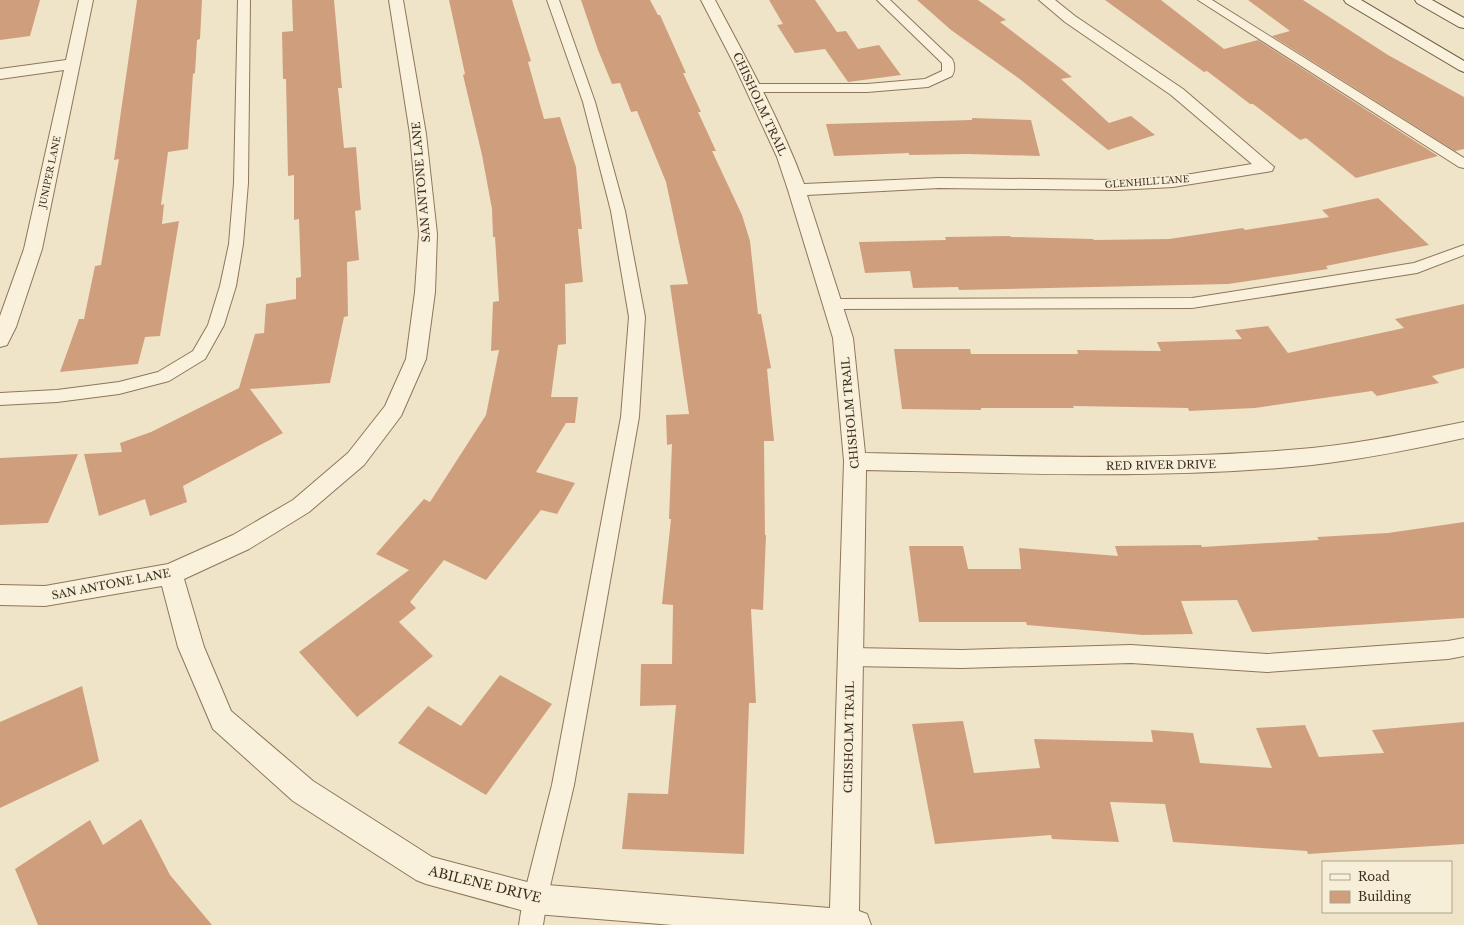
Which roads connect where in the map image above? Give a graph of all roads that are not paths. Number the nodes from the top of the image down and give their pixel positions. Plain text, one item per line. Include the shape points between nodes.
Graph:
1 (86, 0) edge
2 (244, 0) edge
3 (396, 0) edge
4 (553, 0) edge
5 (708, 0) edge
6 (883, 0) edge
7 (1046, 0) edge
8 (1204, 0) edge
9 (1350, 0) edge
10 (1422, 0) edge
11 (1464, 24) edge
12 (72, 64) junction
13 (1464, 67) edge
14 (0, 74) edge
15 (753, 88) junction
16 (1464, 164) edge
17 (797, 190) junction
18 (1464, 250) edge
19 (832, 304) junction
20 (0, 340) edge
21 (0, 399) edge
22 (1464, 430) edge
23 (855, 461) junction
24 (171, 574) junction
25 (0, 595) edge
26 (1464, 647) edge
27 (851, 657) junction
28 (533, 912) edge
29 (848, 925) edge

1 - 12 street, JUNIPER LANE
2 - 21 lane via 241,183 236,244 228,286 216,325 199,355 163,377 119,388 57,396
3 - 24 street, SAN ANTONE LANE via 418,134 428,234 425,292 416,359 394,410 356,459 301,506 241,542
4 - 28 lane via 589,102 616,204 637,317 630,417 563,785
5 - 15 street, CHISHOLM TRAIL
6 - 15 lane via 948,62 948,73 928,83 867,88
7 - 17 street, GLENHILL LANE via 1177,92 1266,167 1173,182 1117,185 939,183
8 - 16 lane
9 - 13 street
10 - 11 street
12 - 14 street
12 - 20 street, JUNIPER LANE via 33,249
15 - 17 street, CHISHOLM TRAIL via 785,157
17 - 19 street, CHISHOLM TRAIL
18 - 19 lane via 1417,268 1192,304
19 - 23 street, CHISHOLM TRAIL via 843,338
22 - 23 street, RED RIVER DRIVE via 1334,454 1223,464 1096,466
23 - 27 street, CHISHOLM TRAIL
24 - 25 street, SAN ANTONE LANE via 45,596
24 - 28 street, ABILENE DRIVE via 191,647 222,720 303,791 426,870
26 - 27 lane via 1267,663 1131,654 962,659
27 - 29 street, CHISHOLM TRAIL
28 - 29 street, ABILENE DRIVE

